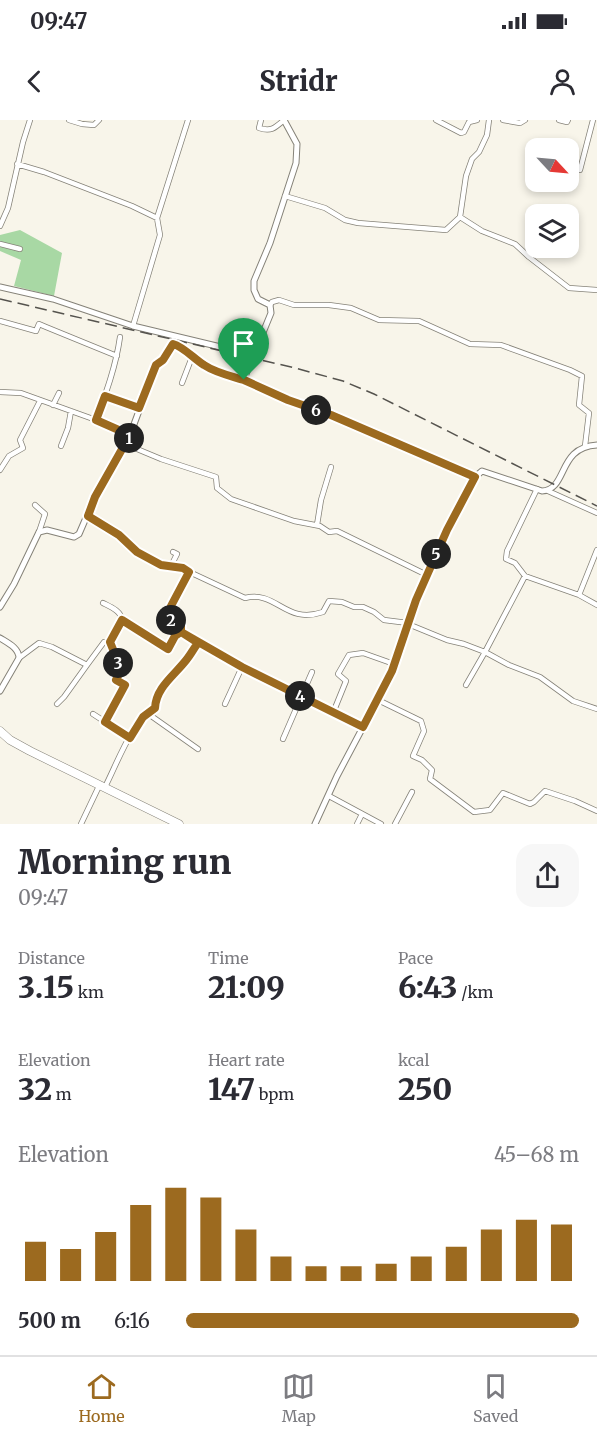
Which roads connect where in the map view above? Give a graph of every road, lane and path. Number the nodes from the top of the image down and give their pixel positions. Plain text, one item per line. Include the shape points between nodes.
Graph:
1 (30, 120) edge
2 (69, 120) edge
3 (99, 120) edge
4 (188, 120) edge
5 (261, 120) edge
6 (284, 120) edge
7 (436, 120) edge
8 (477, 120) edge
9 (489, 120) edge
10 (503, 120) edge
11 (525, 120) edge
12 (559, 120) edge
13 (568, 120) edge
14 (593, 120) edge
15 (17, 164) junction
16 (579, 170) dead end
17 (285, 196) junction
18 (460, 217) junction
19 (157, 218) junction
20 (0, 226) edge
21 (0, 244) edge
22 (20, 249) dead end
23 (0, 287) edge
24 (597, 290) edge
25 (270, 305) junction
26 (0, 321) edge
27 (133, 326) junction
28 (120, 337) dead end
29 (254, 355) junction
30 (117, 356) junction
31 (192, 357) junction
32 (244, 380) junction
33 (182, 383) dead end
34 (0, 392) edge
35 (59, 393) dead end
36 (105, 396) junction
37 (40, 401) junction
38 (53, 405) junction
39 (139, 408) junction
40 (71, 411) junction
41 (96, 420) junction
42 (130, 435) junction
43 (125, 444) junction
44 (597, 445) edge
45 (61, 446) dead end
46 (585, 446) junction
47 (331, 467) dead end
48 (0, 470) edge
49 (475, 477) junction
50 (537, 489) junction
51 (548, 491) junction
52 (35, 505) dead end
53 (597, 513) edge
54 (88, 516) junction
55 (316, 525) junction
56 (39, 532) junction
57 (597, 550) edge
58 (173, 552) dead end
59 (171, 566) junction
60 (189, 572) junction
61 (427, 575) junction
62 (525, 576) junction
63 (579, 595) junction
64 (103, 603) dead end
65 (597, 605) edge
66 (0, 607) edge
67 (122, 620) junction
68 (408, 623) junction
69 (181, 632) junction
70 (0, 638) edge
71 (110, 642) junction
72 (198, 643) junction
73 (485, 652) junction
74 (20, 656) junction
75 (87, 664) junction
76 (394, 664) junction
77 (242, 667) junction
78 (312, 672) dead end
79 (466, 685) dead end
80 (0, 691) edge
81 (300, 697) junction
82 (378, 700) junction
83 (57, 704) dead end
84 (225, 704) dead end
85 (597, 709) edge
86 (147, 713) junction
87 (333, 713) junction
88 (93, 714) dead end
89 (105, 722) junction
90 (363, 727) junction
91 (0, 731) edge
92 (0, 738) edge
93 (130, 738) junction
94 (283, 739) dead end
95 (10, 740) junction
96 (198, 749) dead end
97 (103, 786) junction
98 (412, 792) dead end
99 (329, 796) junction
100 (597, 811) edge
101 (362, 814) junction
102 (81, 824) edge
103 (179, 824) edge
104 (315, 824) edge
105 (357, 824) edge
106 (381, 824) edge
107 (395, 824) edge

1 - 15 street
2 - 3 street via 94,125
4 - 19 street
5 - 6 street via 259,128 267,131
6 - 17 street via 298,149
7 - 8 street via 461,133 469,122
9 - 18 street via 466,176
10 - 11 street
12 - 13 street
14 - 16 street
15 - 19 street
15 - 20 street via 10,202
17 - 18 street via 358,223 446,230
17 - 25 street via 254,281 258,299
18 - 24 street via 515,244 566,286
19 - 27 street via 160,235
21 - 22 street
23 - 27 street via 53,299
25 - 29 street via 272,313
25 - 46 street via 279,300 294,305 329,305 379,320 419,321 470,344 501,345 570,370 582,376 579,405 589,412 590,418
26 - 30 street via 36,331 39,324
27 - 29 street
28 - 30 street
29 - 32 street
30 - 36 street
31 - 32 street via 211,369
31 - 33 street
31 - 39 street via 178,345 171,345 156,365
32 - 49 street
34 - 37 street via 16,392
35 - 38 street
36 - 39 street
36 - 41 street
37 - 38 street
37 - 48 street via 20,440 23,448 9,456
38 - 40 street
39 - 42 street
40 - 41 street
40 - 45 street
41 - 42 street
42 - 43 street
43 - 54 street
43 - 55 street via 216,477 217,488 231,499
44 - 46 street
46 - 51 street via 576,450
47 - 55 street
49 - 50 street via 482,471
49 - 61 street
50 - 51 street
50 - 62 street via 507,551 506,559 515,563
51 - 53 street
52 - 56 street via 45,514
54 - 56 street via 77,537 47,530
54 - 59 street via 119,535 137,552
55 - 61 street via 328,532 338,531
56 - 66 street
57 - 63 street
58 - 59 street via 177,554
59 - 60 street
60 - 68 street via 239,596 256,595 270,600 297,615 323,612 329,600 363,607 384,620
60 - 69 street via 171,606 171,620 181,626
61 - 68 street
62 - 63 street
62 - 73 street
63 - 65 street
64 - 67 street via 114,608
67 - 69 street via 168,649
67 - 71 street
68 - 73 street
68 - 76 street
69 - 72 street
70 - 74 street
71 - 75 street via 104,642
71 - 89 street via 121,669 116,680 125,685
72 - 77 street
72 - 86 street via 164,686 155,708
73 - 79 street
73 - 85 street via 540,676 568,698
74 - 75 street via 39,643
74 - 80 street
75 - 83 street
76 - 82 street
76 - 87 street via 363,653 349,654 338,674 346,681
77 - 81 street
77 - 84 street
78 - 81 street
81 - 87 street
81 - 94 street
82 - 90 street
82 - 100 street via 421,721 424,731 413,756 432,770 430,779 474,812 490,810 503,793 530,804 545,791
86 - 93 street
86 - 96 street
87 - 90 street
88 - 89 street
89 - 93 street
90 - 99 street
91 - 95 highway
92 - 95 highway
93 - 97 street
95 - 97 highway
97 - 102 street
97 - 103 highway
98 - 107 street
99 - 101 street
99 - 104 street
101 - 105 street
101 - 106 street

